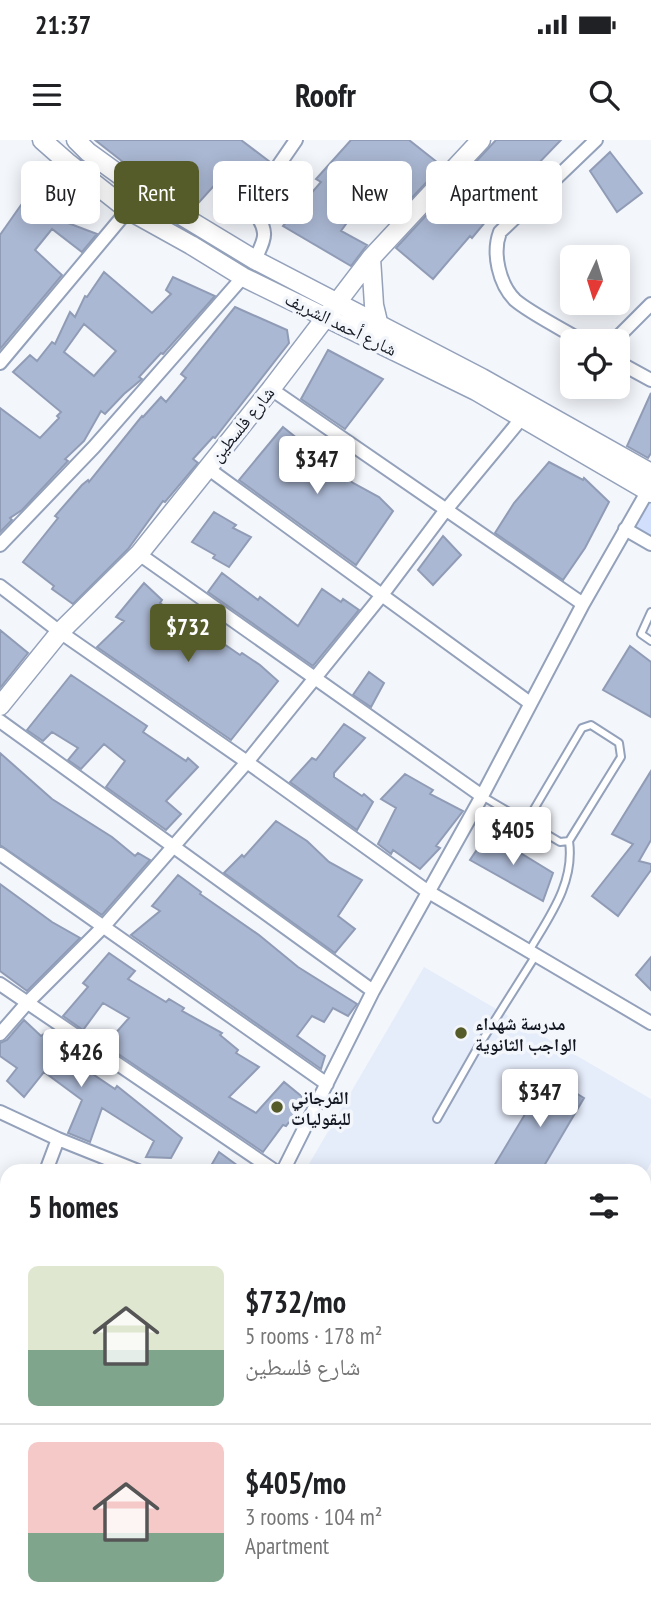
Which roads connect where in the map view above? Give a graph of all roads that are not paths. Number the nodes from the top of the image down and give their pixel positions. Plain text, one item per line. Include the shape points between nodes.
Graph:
1 (42, 140) edge
2 (76, 140) edge
3 (481, 140) edge
4 (596, 140) edge
5 (293, 141) edge
6 (114, 199) edge
7 (116, 224) edge
8 (153, 224) edge
9 (371, 258) junction
10 (255, 260) junction
11 (243, 277) junction
12 (651, 304) edge
13 (331, 310) junction
14 (379, 326) junction
15 (563, 329) edge
16 (626, 329) edge
17 (0, 363) edge
18 (630, 369) edge
19 (651, 380) edge
20 (271, 389) junction
21 (527, 411) junction
22 (206, 467) junction
23 (650, 485) edge
24 (445, 511) junction
25 (625, 529) junction
26 (651, 544) edge
27 (0, 545) edge
28 (139, 554) junction
29 (0, 586) edge
30 (382, 595) junction
31 (583, 604) junction
32 (651, 612) edge
33 (60, 632) junction
34 (651, 641) edge
35 (313, 678) junction
36 (530, 703) junction
37 (0, 706) edge
38 (0, 721) edge
39 (247, 762) junction
40 (482, 796) junction
41 (527, 821) junction
42 (569, 841) junction
43 (174, 845) junction
44 (0, 854) edge
45 (427, 891) junction
46 (104, 926) junction
47 (533, 953) junction
48 (0, 984) edge
49 (373, 991) junction
50 (27, 1003) junction
51 (651, 1023) edge
52 (0, 1034) edge
53 (327, 1084) junction
54 (0, 1112) edge
55 (437, 1119) dead end
56 (58, 1139) junction
57 (49, 1164) edge
58 (120, 1164) edge
59 (265, 1164) edge
60 (287, 1164) edge

1 - 6 street, شارع أحمد الشريف
2 - 10 street, شارع أحمد الشريف via 146,194
3 - 9 street, شارع فلسطين
4 - 15 street via 500,232 496,244 501,275 514,299
5 - 10 street via 254,201 265,236
7 - 17 street
8 - 11 street, شارع أحمد الشريف
9 - 13 street, شارع فلسطين
9 - 14 street
10 - 13 street, شارع أحمد الشريف
11 - 13 street, شارع أحمد الشريف
11 - 27 street via 94,447
12 - 16 street
13 - 14 street, شارع أحمد الشريف
13 - 20 street, شارع فلسطين
13 - 21 street, شارع أحمد الشريف
14 - 21 street, شارع أحمد الشريف
18 - 19 street
20 - 22 street, شارع فلسطين
20 - 24 street
21 - 23 street, شارع أحمد الشريف
21 - 24 street
22 - 28 street, شارع فلسطين
22 - 30 street
23 - 25 street
24 - 30 street
24 - 31 street
25 - 26 street
25 - 31 street
28 - 33 street, شارع فلسطين
28 - 35 street
29 - 33 street
30 - 35 street
30 - 36 street
31 - 36 street
32 - 34 lane via 640,634
33 - 37 street, شارع فلسطين
33 - 39 street
35 - 39 street
35 - 40 street
36 - 40 street
38 - 43 street
39 - 43 street
39 - 45 street
40 - 41 lane
40 - 45 street
41 - 42 lane via 560,842
41 - 42 lane via 582,728 591,725 620,743 621,757
42 - 47 lane via 565,886
43 - 46 street
43 - 49 street
44 - 46 street
45 - 47 street
45 - 49 street
46 - 50 street
46 - 53 street
47 - 51 street
47 - 55 lane
48 - 50 street
49 - 53 street
50 - 52 street
50 - 59 street
53 - 60 street
54 - 56 street
56 - 57 street
56 - 58 street

